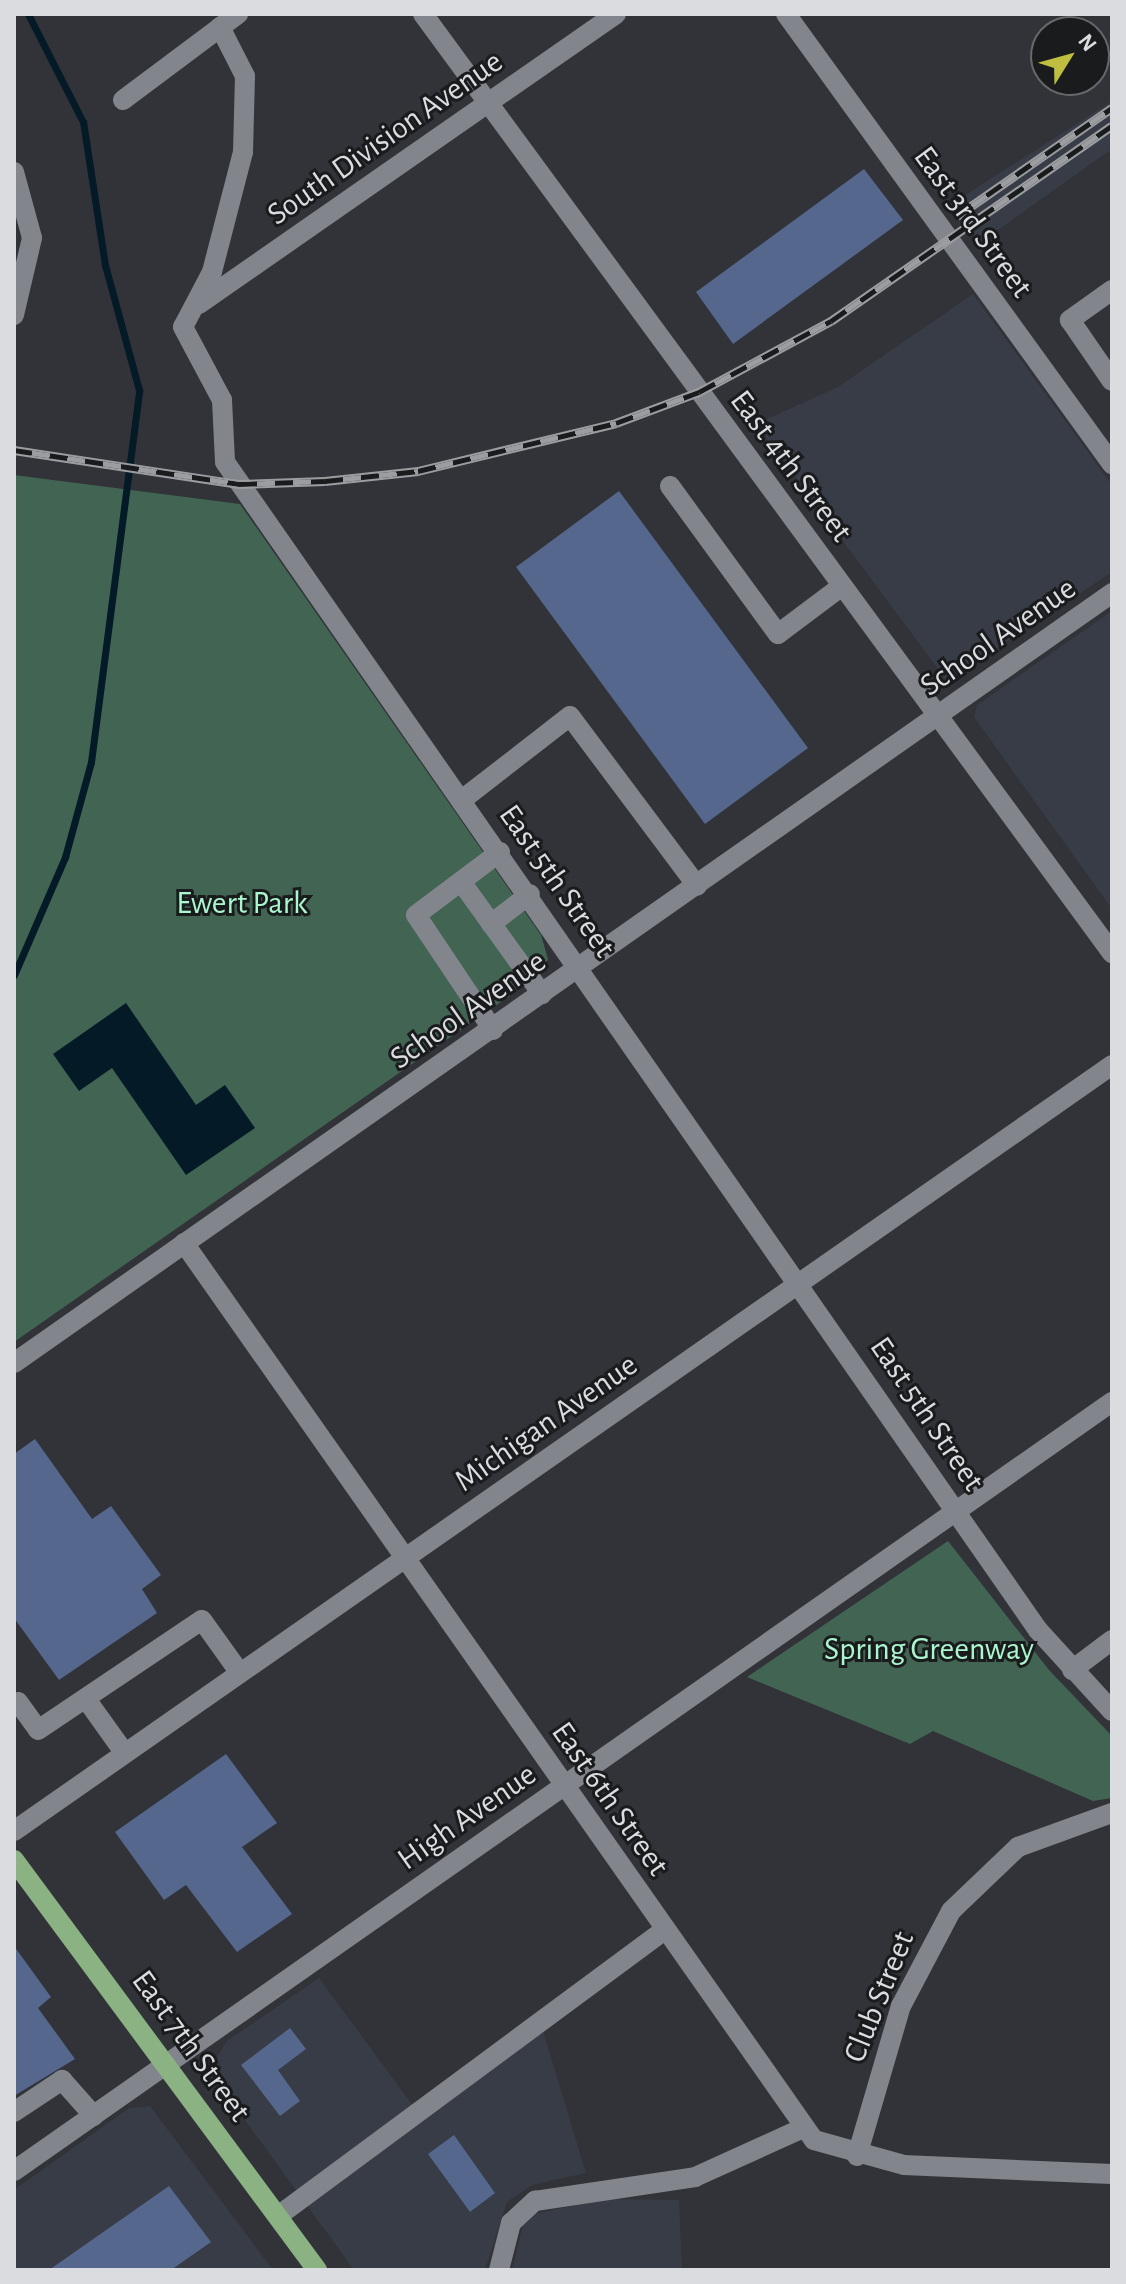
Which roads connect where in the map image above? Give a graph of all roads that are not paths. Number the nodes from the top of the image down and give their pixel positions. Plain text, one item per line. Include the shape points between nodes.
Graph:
1 (238, 14) edge
2 (423, 14) edge
3 (616, 14) edge
4 (786, 14) edge
5 (220, 27) junction
6 (123, 100) dead end
7 (488, 103) junction
8 (14, 172) edge
9 (1112, 290) edge
10 (189, 311) junction
11 (14, 315) edge
12 (1112, 381) edge
13 (1112, 464) edge
14 (670, 486) dead end
15 (842, 586) junction
16 (1112, 593) edge
17 (939, 717) junction
18 (463, 799) junction
19 (500, 852) junction
20 (462, 883) junction
21 (697, 886) junction
22 (530, 894) junction
23 (491, 924) junction
24 (1112, 953) edge
25 (581, 967) junction
26 (542, 994) junction
27 (493, 1030) junction
28 (1112, 1065) edge
29 (184, 1243) junction
30 (800, 1282) junction
31 (14, 1363) edge
32 (1112, 1402) edge
33 (957, 1510) junction
34 (406, 1557) junction
35 (1112, 1640) edge
36 (1072, 1670) junction
37 (240, 1673) junction
38 (86, 1699) junction
39 (15, 1701) edge
40 (1112, 1711) edge
41 (124, 1752) junction
42 (564, 1785) junction
43 (1112, 1813) edge
44 (14, 1831) edge
45 (14, 1860) edge
46 (665, 1930) junction
47 (169, 2064) junction
48 (14, 2112) edge
49 (94, 2116) junction
50 (803, 2128) junction
51 (857, 2156) junction
52 (14, 2171) edge
53 (1112, 2174) edge
54 (278, 2216) junction
55 (317, 2270) edge
56 (499, 2270) edge

1 - 5 street
2 - 7 street, East 4th Street
3 - 7 street, South Division Avenue
4 - 13 street, East 3rd Street
5 - 6 street
5 - 10 street via 245,76 243,152 212,272
7 - 10 street, South Division Avenue
7 - 15 street, East 4th Street
8 - 11 street via 32,238
9 - 12 street via 1070,320
10 - 18 street, East 5th Street via 185,333 224,405 225,462
14 - 15 street via 778,634
15 - 17 street, East 4th Street
16 - 17 street, School Avenue
17 - 21 street, School Avenue
17 - 24 street, East 4th Street
18 - 19 street, East 5th Street
18 - 21 street via 570,716
19 - 20 street
19 - 22 street, East 5th Street
20 - 23 street
20 - 27 street via 416,915
21 - 25 street, School Avenue
22 - 23 street
22 - 25 street, East 5th Street
23 - 26 street
25 - 26 street, School Avenue
25 - 30 street, East 5th Street
26 - 27 street, School Avenue
27 - 29 street, School Avenue
28 - 30 street, Michigan Avenue
29 - 31 street, School Avenue
29 - 34 street, East 6th Street
30 - 33 street, East 5th Street
30 - 34 street, Michigan Avenue
32 - 33 street, High Avenue
33 - 36 street, East 5th Street
33 - 42 street, High Avenue
34 - 37 street, Michigan Avenue
34 - 42 street, East 6th Street
35 - 36 street
36 - 40 street, East 5th Street
37 - 38 street via 202,1620
37 - 41 street, Michigan Avenue
38 - 39 street via 38,1730
38 - 41 street
41 - 44 street, Michigan Avenue
42 - 46 street, East 6th Street
42 - 47 street, High Avenue
43 - 51 street, Club Street via 1018,1847 951,1911 901,2006
45 - 47 main road, East 7th Street
46 - 50 street, East 6th Street
46 - 54 street
47 - 49 street, High Avenue
47 - 54 main road, East 7th Street
48 - 49 street via 62,2080
49 - 52 street, High Avenue
50 - 51 street, East 6th Street via 822,2145
50 - 56 street via 695,2177 535,2201 511,2223
51 - 53 street, East 6th Street via 904,2165
54 - 55 main road, East 7th Street

